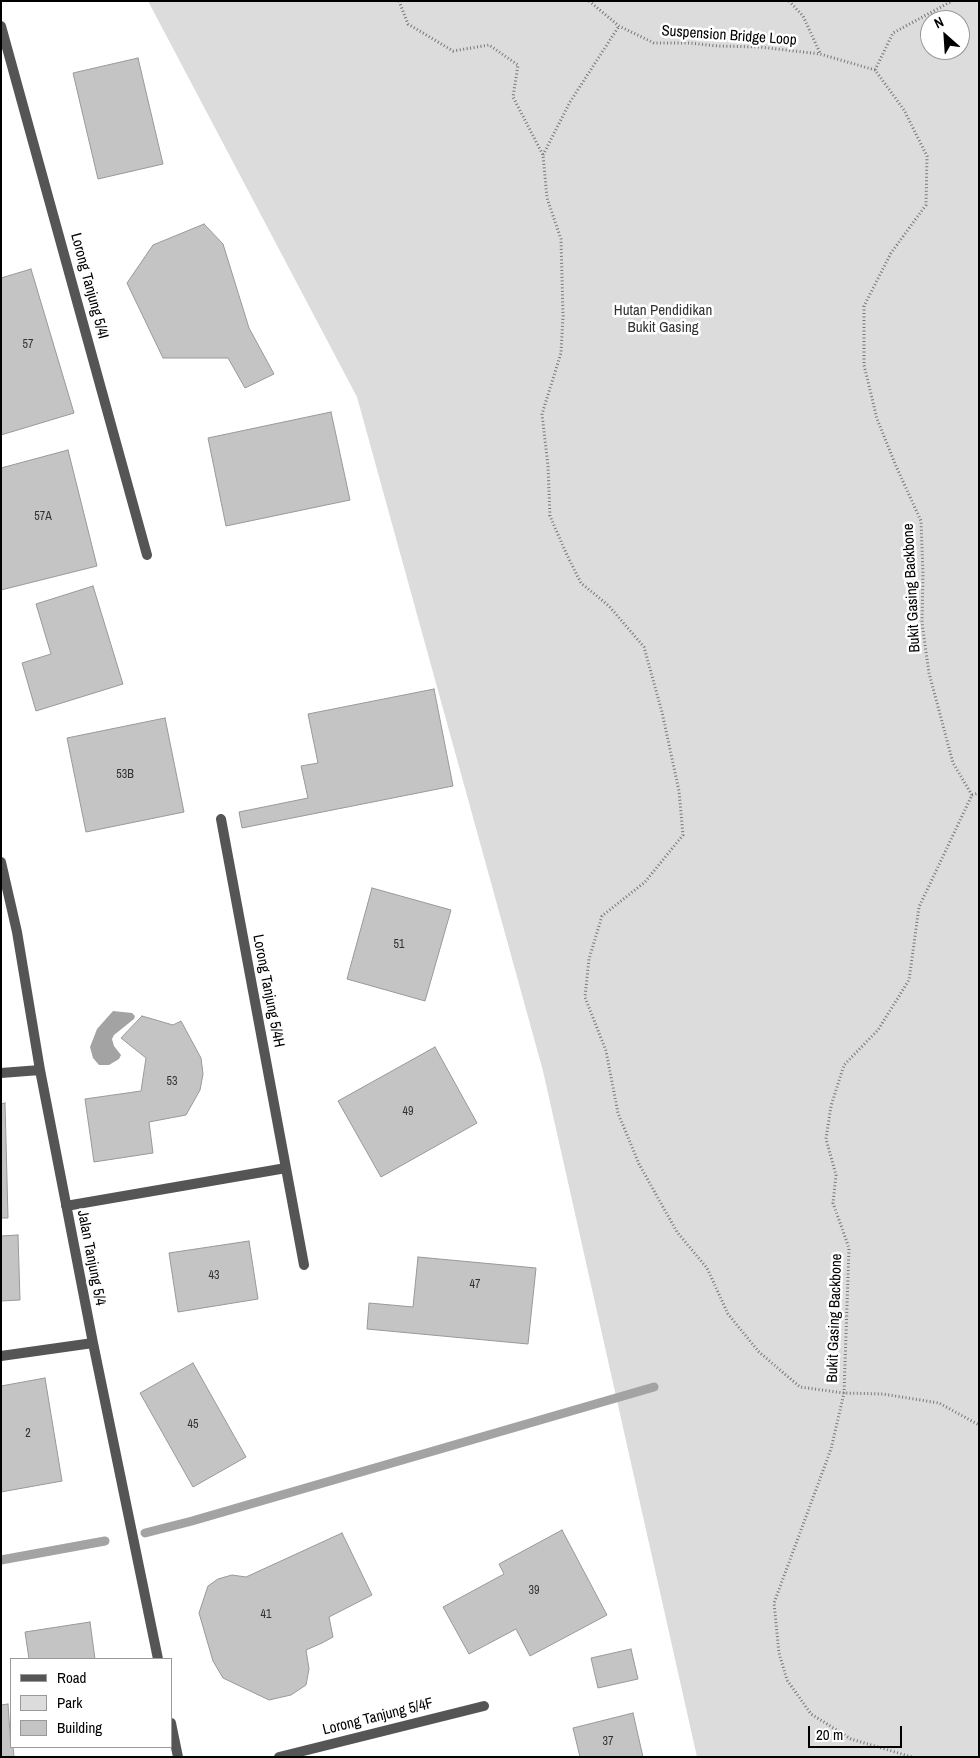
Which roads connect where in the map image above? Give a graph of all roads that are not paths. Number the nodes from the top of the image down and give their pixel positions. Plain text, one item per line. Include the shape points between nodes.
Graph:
1 (1, 26) edge
2 (147, 554) dead end
3 (220, 819) dead end
4 (1, 862) edge
5 (40, 1070) junction
6 (1, 1073) edge
7 (286, 1168) junction
8 (66, 1206) junction
9 (304, 1265) dead end
10 (92, 1343) junction
11 (1, 1356) edge
12 (158, 1658) edge
13 (484, 1706) dead end
14 (172, 1728) edge
15 (178, 1757) edge
16 (280, 1757) edge

1 - 2 street, Lorong Tanjung 5/4I
3 - 7 street, Lorong Tanjung 5/4H
4 - 5 street, Jalan Tanjung 5/4 via 17,932
5 - 6 street
5 - 8 street, Jalan Tanjung 5/4
7 - 8 street
7 - 9 street, Lorong Tanjung 5/4H
8 - 10 street, Jalan Tanjung 5/4
10 - 11 street
10 - 12 street, Jalan Tanjung 5/4
13 - 16 street, Lorong Tanjung 5/4F
14 - 15 street

